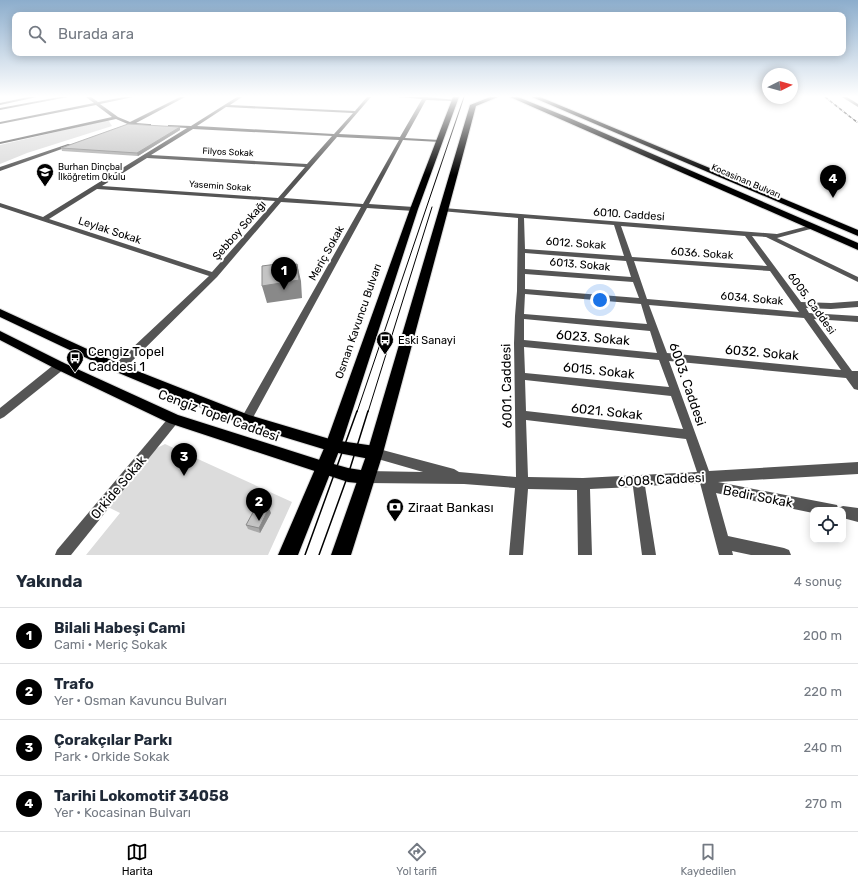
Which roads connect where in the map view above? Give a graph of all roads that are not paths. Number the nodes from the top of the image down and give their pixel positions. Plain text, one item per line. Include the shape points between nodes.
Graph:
1 (93, 123) edge
2 (200, 123) edge
3 (347, 123) edge
4 (411, 123) edge
5 (446, 123) edge
6 (468, 123) edge
7 (579, 123) edge
8 (588, 123) edge
9 (594, 123) edge
10 (609, 123) edge
11 (130, 124) joint
12 (153, 125) edge
13 (123, 126) edge
14 (161, 126) edge
15 (192, 128) junction
16 (336, 135) junction
17 (402, 139) junction
18 (630, 139) junction
19 (440, 141) junction
20 (0, 143) edge
21 (72, 144) edge
22 (146, 156) junction
23 (687, 161) junction
24 (676, 162) junction
25 (309, 166) junction
26 (0, 169) edge
27 (731, 173) junction
28 (97, 186) junction
29 (726, 190) junction
30 (280, 199) junction
31 (0, 205) edge
32 (365, 206) junction
33 (414, 209) junction
34 (443, 210) junction
35 (521, 216) junction
36 (43, 220) junction
37 (617, 224) junction
38 (858, 226) edge
39 (812, 227) junction
40 (858, 233) edge
41 (747, 234) junction
42 (764, 235) junction
43 (858, 240) edge
44 (858, 247) edge
45 (521, 251) junction
46 (629, 258) junction
47 (773, 269) junction
48 (521, 271) junction
49 (214, 275) junction
50 (637, 280) junction
51 (858, 280) edge
52 (521, 291) junction
53 (644, 301) junction
54 (858, 304) edge
55 (799, 305) junction
56 (0, 313) edge
57 (806, 315) junction
58 (519, 316) junction
59 (858, 319) edge
60 (654, 328) junction
61 (0, 335) edge
62 (519, 343) junction
63 (664, 357) junction
64 (60, 366) junction
65 (118, 368) junction
66 (854, 375) edge
67 (520, 376) junction
68 (858, 386) edge
69 (676, 392) junction
70 (0, 414) edge
71 (520, 415) junction
72 (174, 419) junction
73 (246, 420) junction
74 (690, 434) junction
75 (332, 446) junction
76 (375, 452) junction
77 (323, 468) junction
78 (858, 468) edge
79 (367, 477) junction
80 (464, 478) junction
81 (638, 480) junction
82 (707, 482) junction
83 (522, 483) junction
84 (583, 484) junction
85 (819, 507) edge
86 (846, 513) edge
87 (858, 515) edge
88 (724, 549) edge
89 (62, 555) edge
90 (288, 555) edge
91 (341, 555) edge
92 (516, 555) edge
93 (585, 555) edge
94 (648, 555) edge
95 (784, 555) edge

1 - 20 street
2 - 15 street
3 - 16 street, Şebboy Sokağı
4 - 17 street, Meriç Sokak
5 - 19 highway, Osman Kavuncu Bulvarı
6 - 34 highway
7 - 29 highway
8 - 18 highway
9 - 18 highway
10 - 27 highway
11 - 12 street
11 - 13 street
14 - 15 street
15 - 16 street
15 - 22 street
16 - 17 street
16 - 25 street, Şebboy Sokağı
17 - 19 street
17 - 32 street, Meriç Sokak
18 - 23 highway, Kocasinan Bulvarı
18 - 24 highway, Kocasinan Bulvarı
19 - 33 highway, Osman Kavuncu Bulvarı
21 - 26 street
22 - 25 street, Filyos Sokak
22 - 28 street
23 - 27 highway
23 - 40 highway, Kocasinan Bulvarı
24 - 29 highway
24 - 43 highway, Kocasinan Bulvarı
25 - 30 street, Şebboy Sokağı
27 - 38 highway
28 - 30 street, Yasemin Sokak
28 - 36 street
29 - 39 highway
30 - 32 street, Yasemin Sokak
30 - 49 street, Şebboy Sokağı
31 - 36 street, Leylak Sokak
32 - 33 street, Yasemin Sokak
32 - 73 street, Meriç Sokak
33 - 75 highway, Osman Kavuncu Bulvarı
34 - 35 street, 6010. Caddesi
34 - 76 highway
35 - 37 street, 6010. Caddesi
35 - 45 street, 6001. Caddesi
36 - 49 street, Leylak Sokak
37 - 41 street, 6010. Caddesi
37 - 46 street, 6003. Caddesi
39 - 42 street, 6010. Caddesi via 776,236
39 - 44 highway
41 - 42 street, 6010. Caddesi
41 - 47 street, 6005. Caddesi
42 - 51 street
45 - 46 street, 6012. Sokak
45 - 48 street, 6001. Caddesi
46 - 47 street, 6036. Sokak
46 - 50 street, 6003. Caddesi
47 - 55 street, 6005. Caddesi
48 - 50 street, 6013. Sokak
48 - 52 street, 6001. Caddesi
49 - 65 street, Şebboy Sokağı
50 - 53 street, 6003. Caddesi
52 - 53 street, 6034. Sokak
52 - 58 street, 6001. Caddesi
53 - 57 street, 6034. Sokak
53 - 60 street, 6003. Caddesi
54 - 55 street
55 - 57 street, 6005. Caddesi
56 - 65 main road, Cengiz Topel Caddesi
57 - 59 street, 6034. Sokak
57 - 66 street, 6005. Caddesi
58 - 60 street
58 - 62 street, 6001. Caddesi
60 - 63 street, 6003. Caddesi
61 - 64 main road, Cengiz Topel Caddesi
62 - 63 street, 6023. Sokak
62 - 67 street, 6001. Caddesi
63 - 66 street, 6032. Sokak
63 - 69 street, 6003. Caddesi
64 - 70 street
64 - 72 main road, Cengiz Topel Caddesi
65 - 73 main road, Cengiz Topel Caddesi
66 - 68 street, 6005. Caddesi
67 - 69 street, 6015. Sokak
67 - 71 street, 6001. Caddesi
69 - 74 street, 6003. Caddesi
71 - 74 street, 6021. Sokak
71 - 83 street, 6001. Caddesi
72 - 77 main road, Cengiz Topel Caddesi
72 - 89 street, Orkide Sokak
73 - 75 main road, Cengiz Topel Caddesi
74 - 82 street, 6003. Caddesi
75 - 76 main road, Cengiz Topel Caddesi
75 - 77 highway, Osman Kavuncu Bulvarı
76 - 79 highway
76 - 80 street
77 - 79 main road, Cengiz Topel Caddesi
77 - 90 highway, Osman Kavuncu Bulvarı
78 - 82 street, 6008. Caddesi
79 - 80 street
79 - 91 highway
80 - 83 street, 6008. Caddesi
81 - 82 street, 6008. Caddesi
81 - 84 street, 6008. Caddesi
81 - 94 street
82 - 85 street, Bedir Sokak
82 - 88 street, 6003. Caddesi
83 - 84 street, 6008. Caddesi
83 - 92 street, 6001. Caddesi
84 - 93 street
86 - 87 street
88 - 95 street

